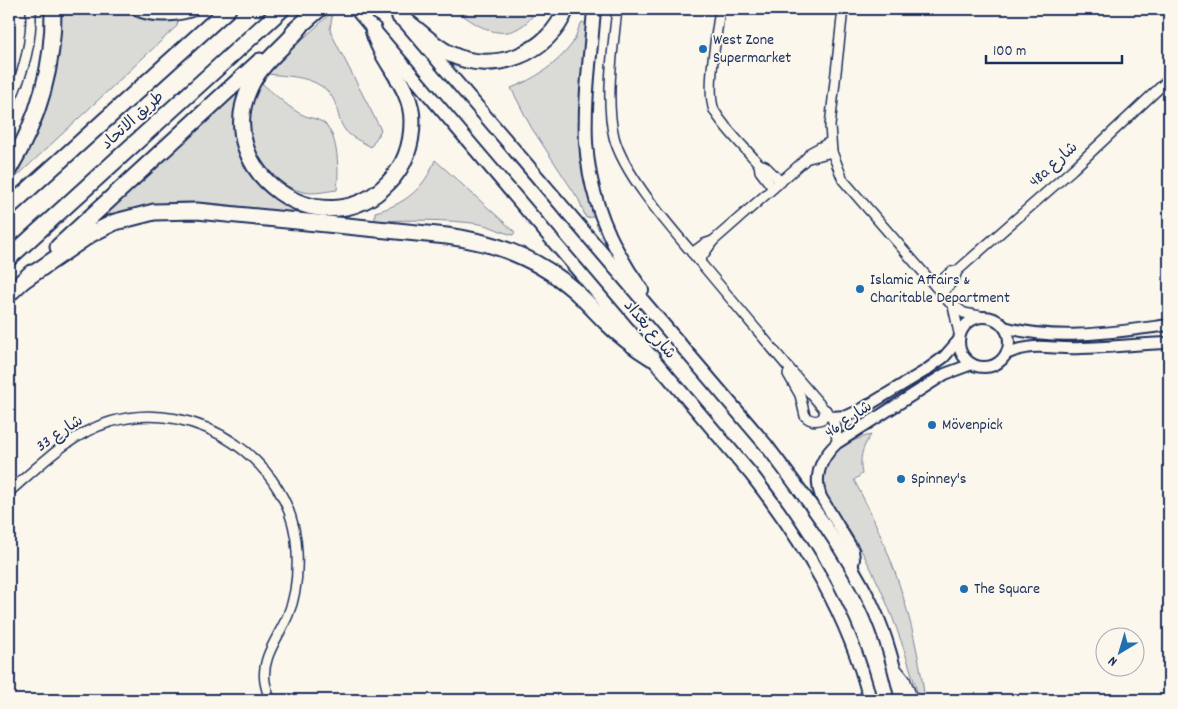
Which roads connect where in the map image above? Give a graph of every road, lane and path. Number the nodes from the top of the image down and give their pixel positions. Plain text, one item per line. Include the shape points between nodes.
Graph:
1 (31, 9) edge
2 (53, 9) edge
3 (140, 9) edge
4 (190, 9) edge
5 (228, 9) edge
6 (282, 9) edge
7 (319, 9) edge
8 (356, 9) edge
9 (566, 9) edge
10 (594, 9) edge
11 (617, 9) edge
12 (720, 9) edge
13 (843, 9) edge
14 (397, 13) edge
15 (370, 25) junction
16 (301, 26) junction
17 (1169, 80) edge
18 (9, 103) edge
19 (830, 142) junction
20 (832, 152) junction
21 (806, 160) junction
22 (9, 168) edge
23 (777, 185) junction
24 (9, 207) edge
25 (713, 240) junction
26 (692, 253) junction
27 (9, 258) edge
28 (699, 261) junction
29 (24, 280) junction
30 (938, 290) junction
31 (9, 294) edge
32 (953, 306) junction
33 (980, 316) junction
34 (1169, 326) edge
35 (1004, 327) junction
36 (959, 337) junction
37 (1169, 342) edge
38 (770, 346) junction
39 (685, 351) junction
40 (1006, 354) junction
41 (652, 358) junction
42 (972, 364) junction
43 (829, 413) junction
44 (837, 443) junction
45 (9, 492) edge
46 (852, 568) junction
47 (894, 666) junction
48 (270, 700) edge
49 (870, 700) edge
50 (902, 700) edge
51 (913, 700) edge

1 - 18 street via 27,54
2 - 22 highway via 51,54 42,96 28,134
3 - 4 highway via 157,13
5 - 24 highway, طريق الاتحاد
6 - 27 highway, طريق الاتحاد
7 - 16 highway
8 - 15 main road, شارع بغداد
9 - 14 highway via 543,42 521,55 496,62 476,62 452,55
10 - 39 main road via 586,126 594,192 618,252 674,329
11 - 26 street via 610,106 615,139 634,177
12 - 23 street via 712,102 720,118 759,164 767,168
13 - 19 street
14 - 39 main road, شارع بغداد
15 - 16 highway via 383,55 408,97 412,120 410,144 398,171 385,186 359,203 338,208 306,206 282,195 262,178 249,159 242,132 244,104 254,79
15 - 41 main road, شارع بغداد
16 - 29 highway via 248,71
17 - 30 street, 48a شارع
19 - 20 street
19 - 21 street via 811,152
20 - 21 street
20 - 30 street via 836,167 850,190
21 - 23 street
23 - 25 street
25 - 26 street
25 - 28 street
26 - 28 street
28 - 38 street
29 - 31 highway
29 - 41 highway via 103,228 127,218 161,212 197,211 447,236 500,247 547,269 618,333
30 - 32 street
32 - 33 street via 964,313
32 - 36 street
33 - 35 street via 994,318
33 - 36 street via 967,322
34 - 35 street via 1078,335 1037,334
35 - 40 street via 1009,340
36 - 42 street via 963,357
36 - 43 street, شارع 46 via 944,357 862,409 847,416
37 - 40 street via 1079,349 1036,346
38 - 43 street
38 - 43 street via 797,388 805,416 817,421
39 - 46 main road, شارع بغداد via 766,445
40 - 42 street via 987,367
41 - 49 main road, شارع بغداد via 752,474 808,554 851,642
42 - 44 street, شارع 46 via 945,374
43 - 44 street via 836,428
44 - 46 street, شارع 46 via 821,464 818,489 853,550
45 - 48 street, شارع 33 via 54,452 81,434 111,422 143,416 175,418 206,427 235,442 259,463 278,490 291,519 297,551 296,583 288,614 266,661 265,681
46 - 47 main road, شارع بغداد via 872,604
47 - 50 main road, شارع بغداد
47 - 51 street via 905,679

